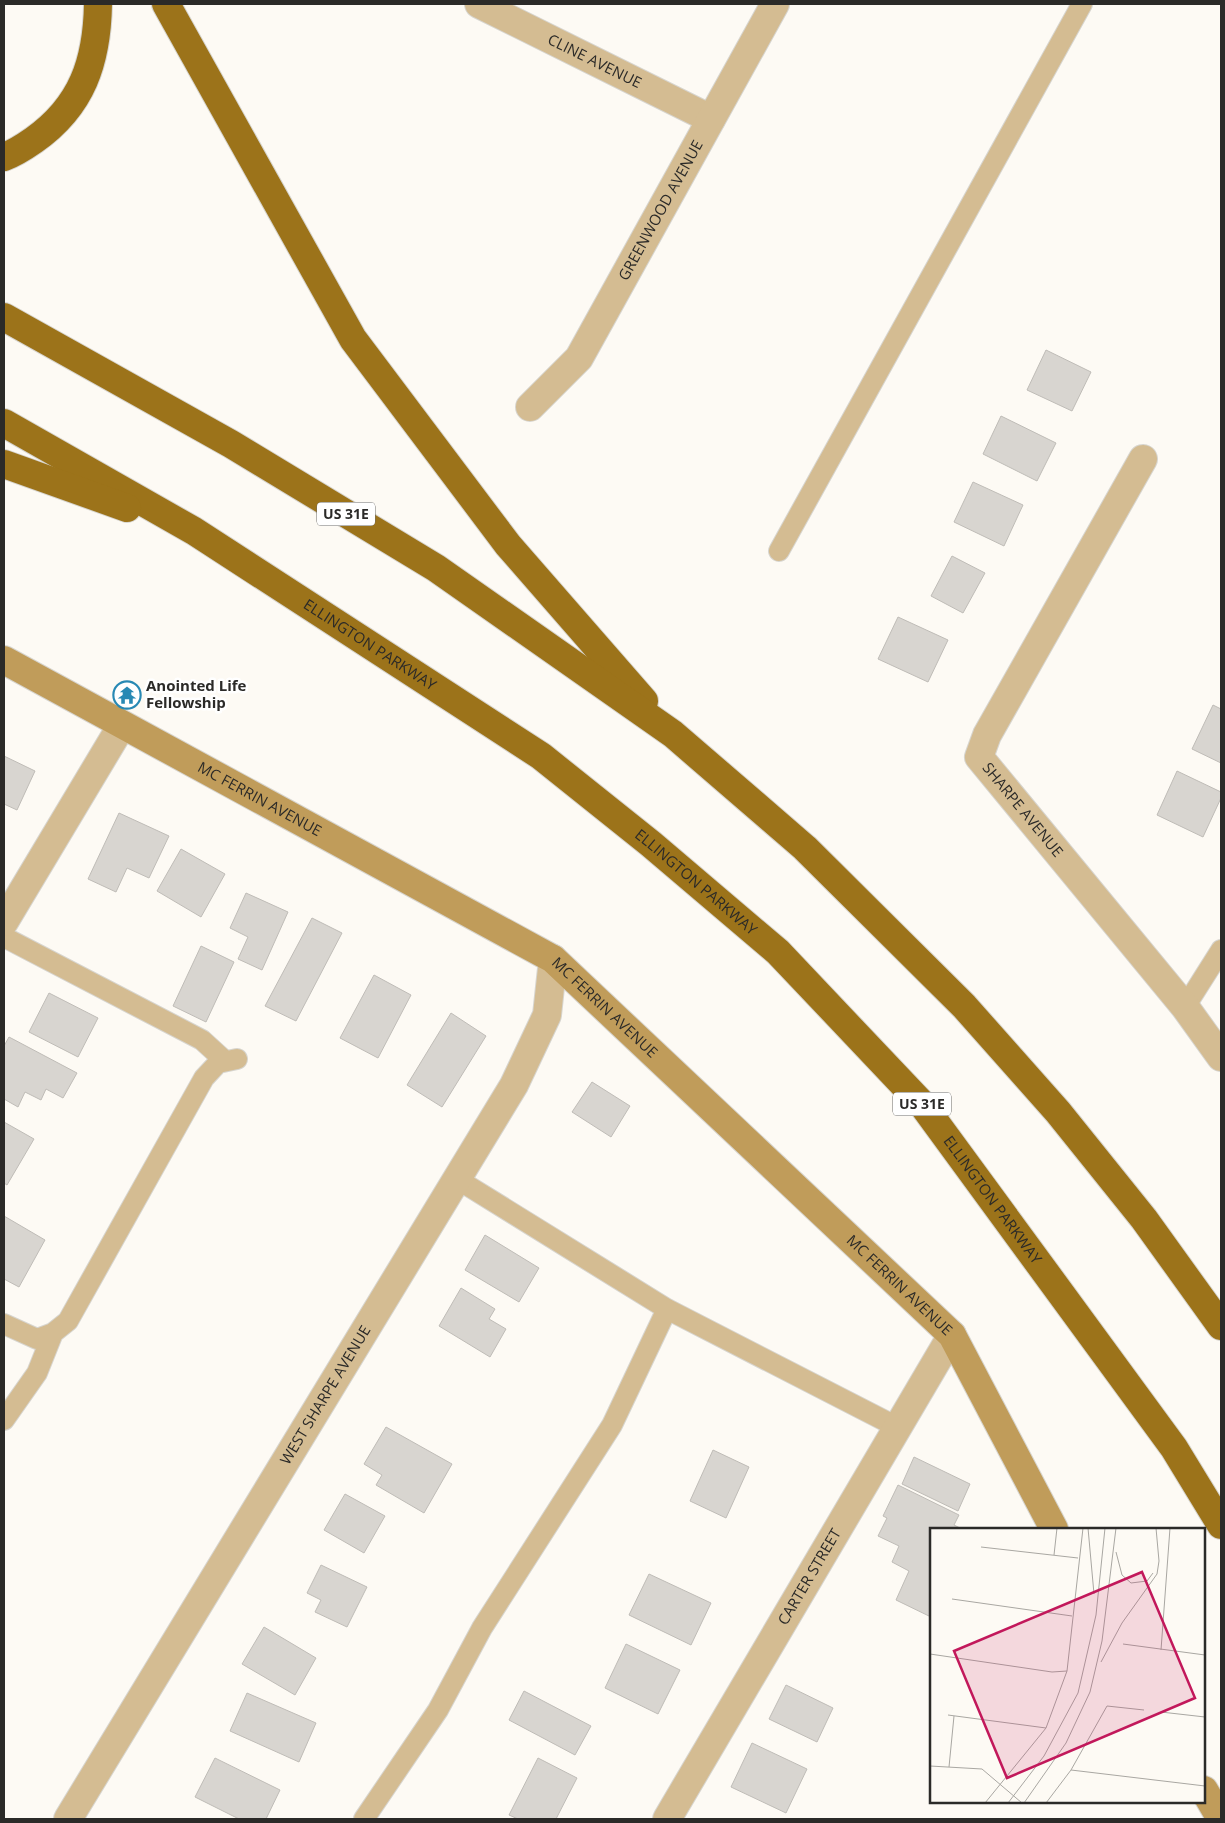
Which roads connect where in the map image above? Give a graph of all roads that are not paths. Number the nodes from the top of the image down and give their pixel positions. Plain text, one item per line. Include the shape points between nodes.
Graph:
1 (98, 4) edge
2 (166, 4) edge
3 (479, 4) edge
4 (775, 4) edge
5 (1082, 4) edge
6 (711, 118) junction
7 (4, 157) edge
8 (4, 318) edge
9 (530, 407) dead end
10 (4, 423) edge
11 (1143, 459) dead end
12 (4, 464) edge
13 (194, 531) junction
14 (779, 551) dead end
15 (4, 660) edge
16 (122, 725) junction
17 (673, 734) junction
18 (4, 922) edge
19 (4, 937) edge
20 (1221, 950) edge
21 (553, 959) junction
22 (1185, 1007) junction
23 (1221, 1057) edge
24 (457, 1179) junction
25 (668, 1309) junction
26 (4, 1324) edge
27 (1221, 1326) edge
28 (54, 1333) junction
29 (952, 1334) junction
30 (4, 1420) edge
31 (897, 1427) junction
32 (1221, 1525) edge
33 (1053, 1528) edge
34 (1205, 1792) edge
35 (68, 1819) edge
36 (364, 1819) edge
37 (667, 1819) edge
38 (1221, 1819) edge

1 - 7 highway via 97,33 82,89 54,126 14,154
2 - 17 highway via 353,339 508,545
3 - 6 street, CLINE AVENUE
4 - 6 street, GREENWOOD AVENUE
5 - 14 lane
6 - 9 street, GREENWOOD AVENUE via 579,358
8 - 17 highway, US 31E via 231,444 436,568
10 - 13 highway, ELLINGTON PARKWAY / US 31E
11 - 22 street, SHARPE AVENUE via 988,735 980,757
12 - 13 highway
13 - 32 highway, ELLINGTON PARKWAY / US 31E via 541,756 778,952 922,1104 1174,1448
15 - 16 street, MC FERRIN AVENUE
16 - 18 street
16 - 21 street, MC FERRIN AVENUE
17 - 27 highway, US 31E via 805,848 964,1006 1058,1112 1144,1219
19 - 28 lane via 202,1040 231,1060 218,1063 204,1078 68,1321
20 - 22 lane
21 - 24 street, WEST SHARPE AVENUE via 547,1015 514,1085
21 - 29 street, MC FERRIN AVENUE
22 - 23 street, SHARPE AVENUE
24 - 25 lane
24 - 35 street, WEST SHARPE AVENUE
25 - 31 lane
25 - 36 lane via 612,1425 482,1628 438,1710
26 - 28 lane via 37,1339
28 - 30 lane via 37,1373
29 - 31 street, CARTER STREET
29 - 33 street, MC FERRIN AVENUE
31 - 37 street, CARTER STREET
34 - 38 street

